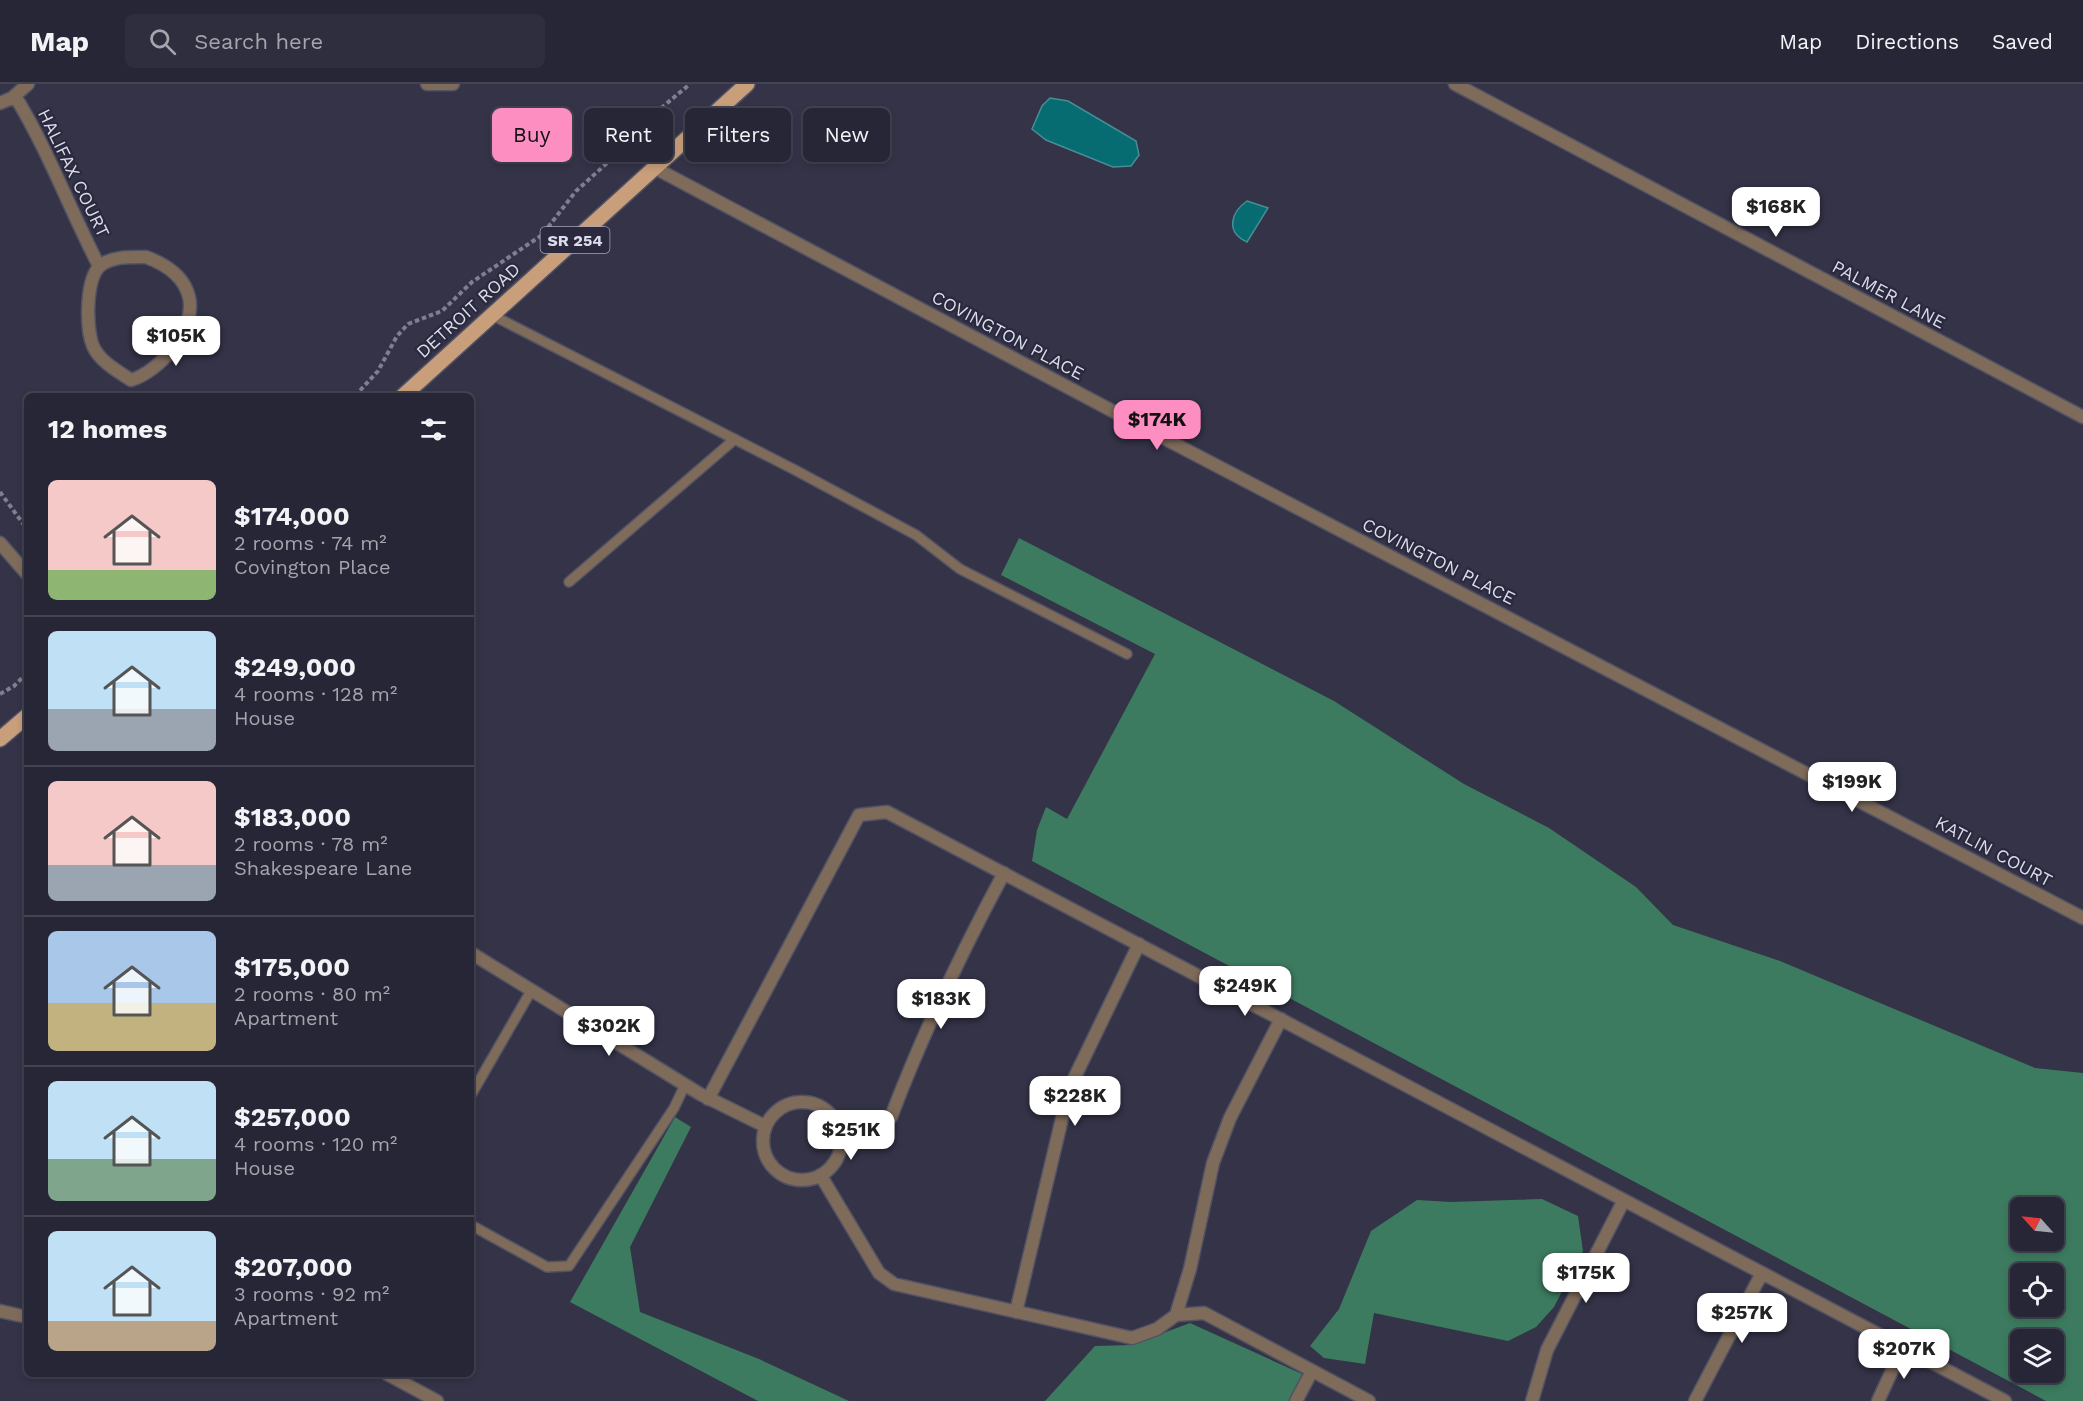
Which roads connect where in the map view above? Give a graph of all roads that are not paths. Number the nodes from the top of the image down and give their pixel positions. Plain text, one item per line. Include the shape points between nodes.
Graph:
1 (28, 84) edge
2 (428, 84) edge
3 (453, 84) edge
4 (747, 84) edge
5 (1455, 84) edge
6 (15, 96) junction
7 (0, 103) edge
8 (655, 168) junction
9 (99, 266) junction
10 (492, 315) junction
11 (406, 393) edge
12 (2083, 417) edge
13 (735, 439) junction
14 (0, 543) edge
15 (24, 571) edge
16 (569, 582) dead end
17 (1127, 654) dead end
18 (1633, 682) joint
19 (24, 719) edge
20 (0, 739) edge
21 (1004, 873) junction
22 (2083, 918) edge
23 (1139, 944) junction
24 (474, 955) edge
25 (531, 991) junction
26 (1281, 1019) junction
27 (685, 1085) junction
28 (474, 1090) edge
29 (708, 1099) junction
30 (765, 1126) junction
31 (840, 1131) junction
32 (821, 1176) junction
33 (1624, 1200) junction
34 (474, 1227) edge
35 (1762, 1273) junction
36 (0, 1311) edge
37 (1016, 1312) junction
38 (1176, 1315) junction
39 (24, 1316) edge
40 (1903, 1347) junction
41 (1312, 1371) junction
42 (393, 1377) edge
43 (437, 1401) edge
44 (1296, 1401) edge
45 (1369, 1401) edge
46 (1532, 1401) edge
47 (1695, 1401) edge
48 (1878, 1401) edge
49 (2005, 1401) edge

1 - 6 street
2 - 3 street
4 - 8 main road, DETROIT ROAD / SR 254
5 - 12 street, PALMER LANE
6 - 7 street
6 - 9 street, HALIFAX COURT via 40,139
8 - 10 main road, DETROIT ROAD / SR 254
8 - 18 street, COVINGTON PLACE
9 - 9 street, HALIFAX COURT via 88,304 93,348 131,380 141,378 179,339 189,316 189,297 175,273 146,257 117,258
10 - 11 main road, DETROIT ROAD / SR 254
10 - 13 lane
13 - 16 lane
13 - 17 lane via 916,535 960,569
14 - 15 street
18 - 22 street, KATLIN COURT
19 - 20 main road
21 - 23 street
21 - 29 street via 887,812 859,815
21 - 31 street via 957,959 891,1117
23 - 26 street
23 - 37 street via 1069,1089
24 - 25 street
25 - 27 street
25 - 28 lane
26 - 33 street
26 - 38 street via 1230,1118 1212,1163 1190,1269
27 - 29 street
27 - 34 lane via 674,1108 569,1266 547,1267
29 - 30 street
30 - 31 street via 777,1110 792,1102 802,1102 828,1112
30 - 32 street via 764,1154 777,1172 795,1180
31 - 32 street via 838,1156
32 - 37 street via 879,1273 894,1284
33 - 35 street
33 - 46 street via 1547,1350
35 - 40 street
35 - 47 street
36 - 39 street
37 - 38 street via 1131,1338 1157,1329
38 - 41 street via 1204,1313
40 - 48 street
40 - 49 street
41 - 44 street
41 - 45 street
42 - 43 street

